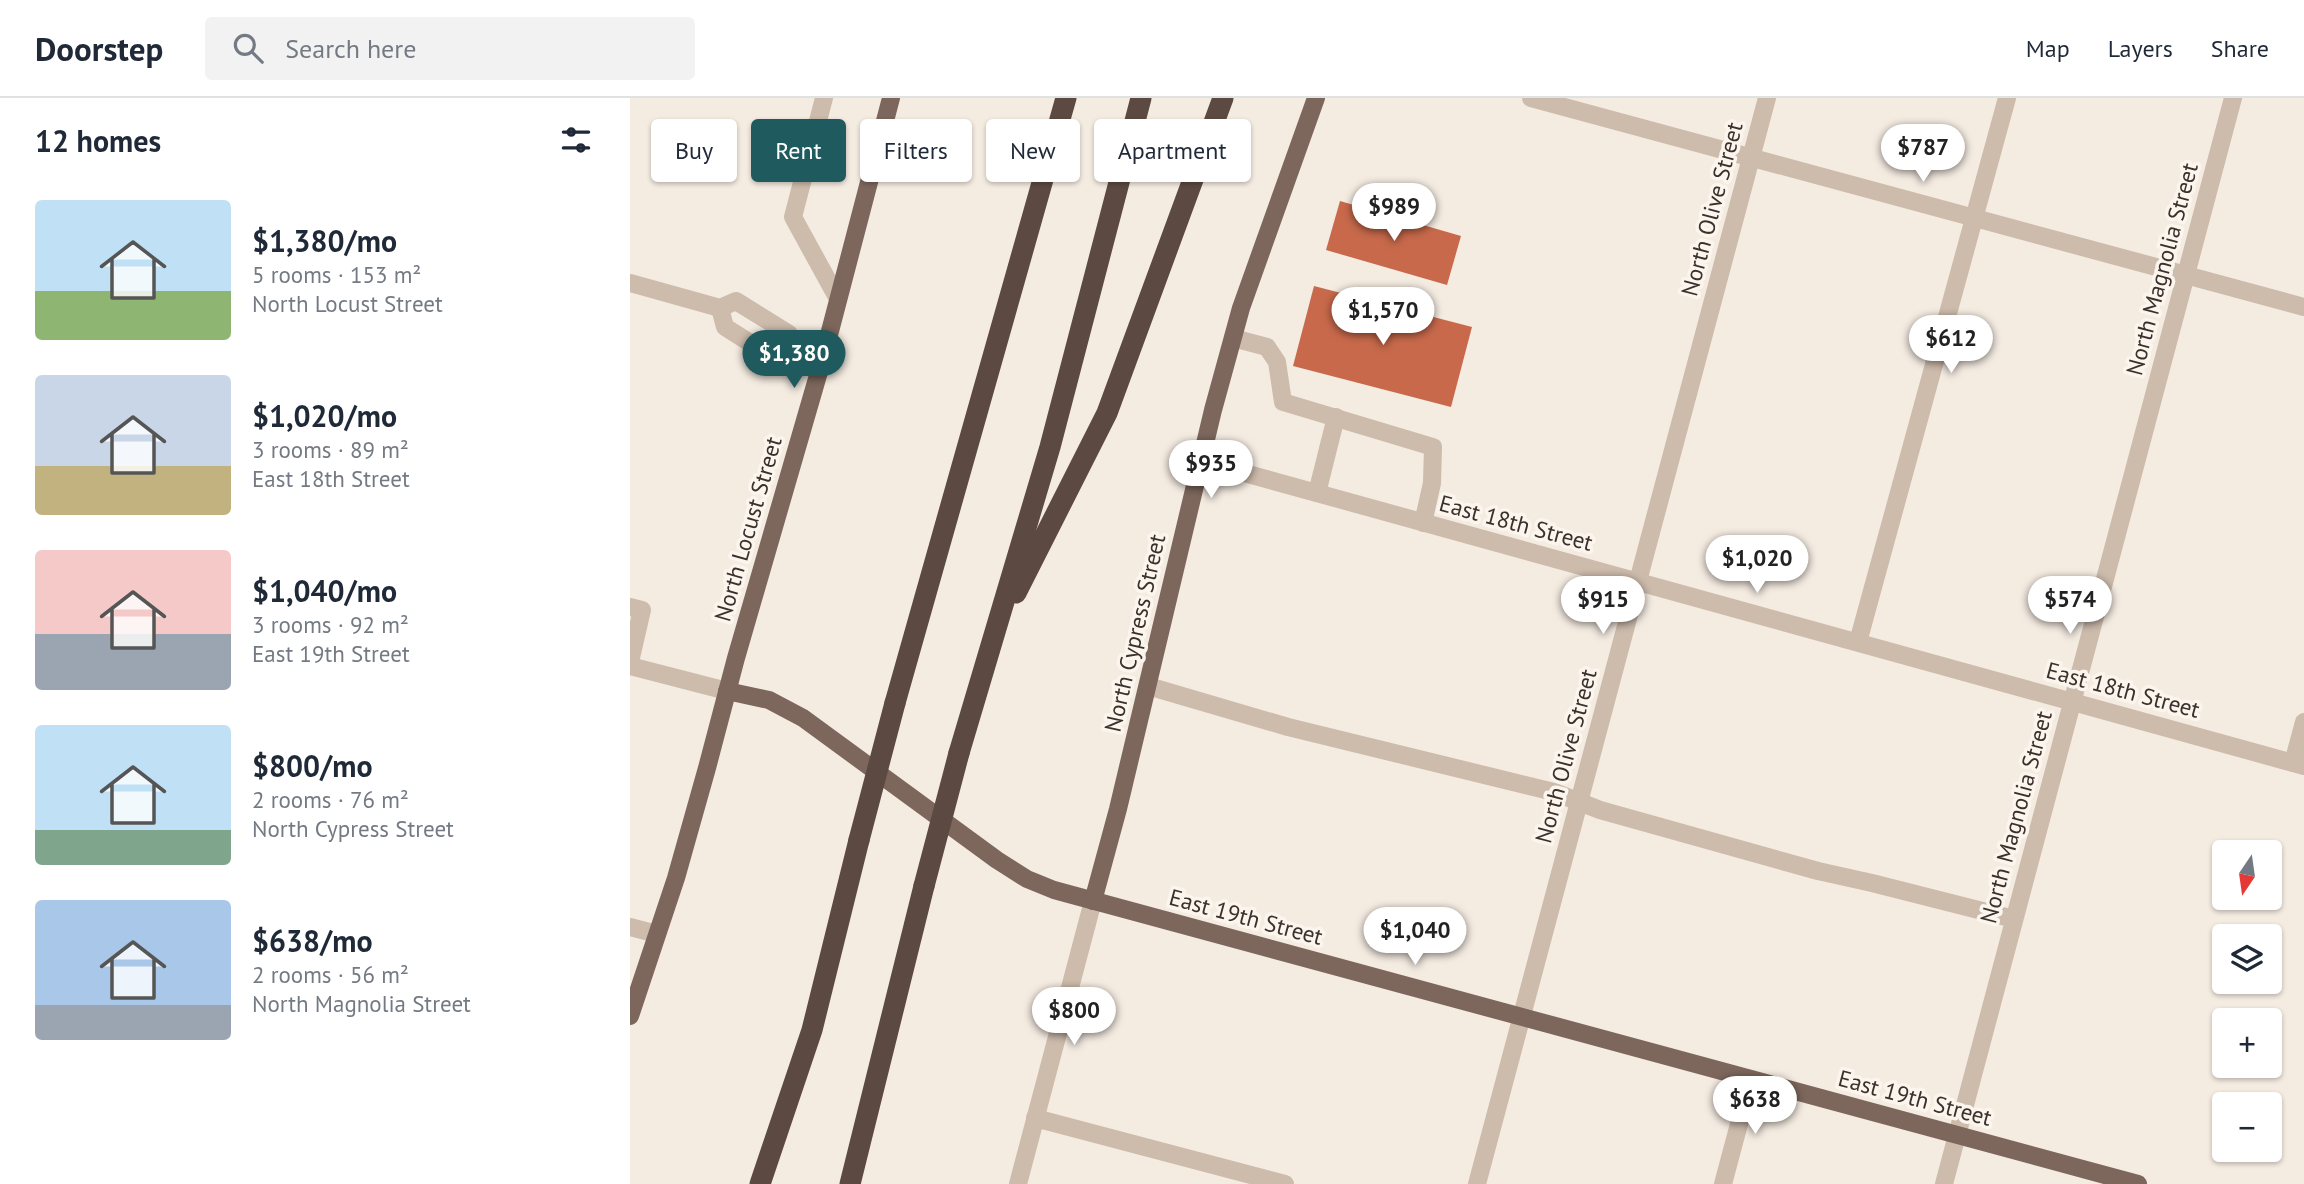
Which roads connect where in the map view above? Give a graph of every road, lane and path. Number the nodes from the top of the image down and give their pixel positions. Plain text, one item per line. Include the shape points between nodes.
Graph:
1 (824, 98) edge
2 (891, 98) edge
3 (1066, 98) edge
4 (1142, 98) edge
5 (1223, 98) edge
6 (1316, 98) edge
7 (1767, 98) edge
8 (2007, 98) edge
9 (2234, 98) edge
10 (1536, 99) edge
11 (1751, 157) junction
12 (1974, 218) junction
13 (2186, 275) junction
14 (630, 283) edge
15 (838, 299) junction
16 (2304, 307) edge
17 (720, 308) junction
18 (1233, 338) junction
19 (796, 351) junction
20 (823, 358) junction
21 (1336, 418) junction
22 (1201, 461) junction
23 (1317, 493) junction
24 (1423, 523) junction
25 (1638, 582) junction
26 (630, 607) edge
27 (1858, 642) junction
28 (990, 644) junction
29 (630, 664) edge
30 (1148, 687) junction
31 (727, 691) junction
32 (2072, 702) junction
33 (2304, 722) edge
34 (2299, 764) edge
35 (1579, 802) junction
36 (1093, 901) junction
37 (2014, 919) junction
38 (630, 927) edge
39 (657, 934) junction
40 (630, 1016) edge
41 (1522, 1016) junction
42 (1751, 1079) junction
43 (1035, 1118) junction
44 (1957, 1135) junction
45 (760, 1184) edge
46 (850, 1184) edge
47 (1018, 1184) edge
48 (1285, 1184) edge
49 (1477, 1184) edge
50 (1723, 1184) edge
51 (1944, 1184) edge
52 (2138, 1184) edge

1 - 15 street via 793,217
2 - 15 main road, North Locust Street
3 - 45 highway, bridge via 895,703 812,1030
4 - 28 highway via 1050,447
5 - 28 highway via 1107,413
6 - 18 main road, North Cypress Street
7 - 11 street, North Olive Street
8 - 12 street
9 - 13 street, North Magnolia Street
10 - 11 street
11 - 12 street
11 - 25 street, North Olive Street
12 - 13 street
12 - 27 street
13 - 16 street
13 - 32 street, North Magnolia Street
14 - 17 street
15 - 20 main road, North Locust Street
17 - 19 street via 736,301 789,334
17 - 19 street via 724,327 777,360
18 - 21 street via 1267,347 1277,362 1283,401
18 - 22 main road, North Cypress Street
19 - 20 street
20 - 31 main road, North Locust Street
21 - 23 street
21 - 24 street via 1433,447 1432,483
22 - 23 street, East 18th Street
22 - 30 main road, North Cypress Street
23 - 24 street, East 18th Street
24 - 25 street, East 18th Street
25 - 27 street, East 18th Street
25 - 35 street, North Olive Street
26 - 29 street via 642,610
27 - 32 street, East 18th Street
28 - 46 highway, bridge
29 - 31 street, East 19th Street
30 - 35 street
30 - 36 main road, North Cypress Street
31 - 36 main road, East 19th Street via 769,700 803,718 1027,879
31 - 39 main road, North Locust Street
32 - 34 street, East 18th Street
32 - 37 street, North Magnolia Street
33 - 34 street
35 - 37 street via 1818,871
35 - 41 street, North Olive Street
36 - 41 main road, East 19th Street
36 - 43 street, North Cypress Street
37 - 44 street, North Magnolia Street
38 - 39 street
39 - 40 main road, North Locust Street
41 - 42 main road, East 19th Street
41 - 49 street, North Olive Street
42 - 44 main road, East 19th Street
42 - 50 street
43 - 47 street, North Cypress Street
43 - 48 street
44 - 51 street, North Magnolia Street
44 - 52 main road, East 19th Street

